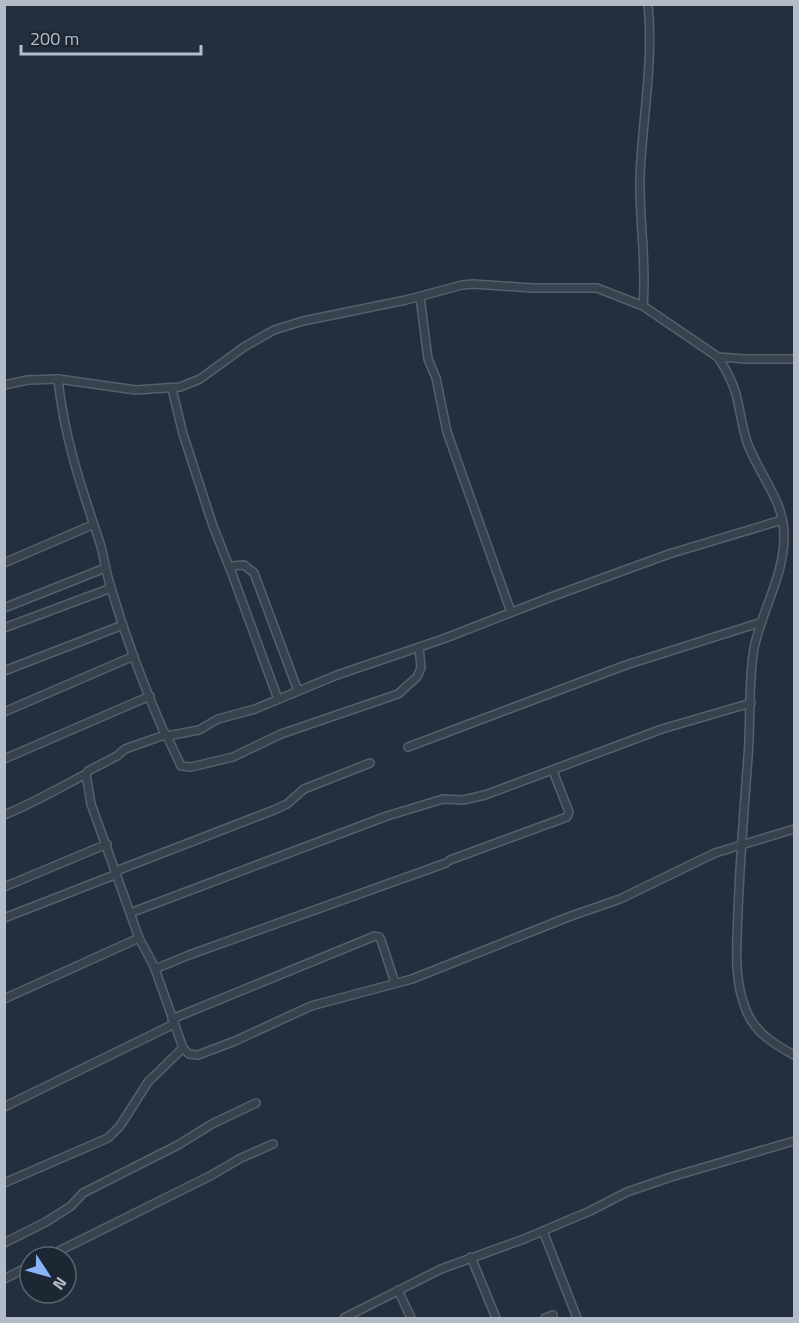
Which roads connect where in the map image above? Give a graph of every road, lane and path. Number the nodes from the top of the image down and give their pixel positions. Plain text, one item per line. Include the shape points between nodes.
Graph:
1 (648, 4) edge
2 (420, 297) junction
3 (643, 306) junction
4 (718, 357) junction
5 (795, 359) edge
6 (58, 379) junction
7 (4, 385) edge
8 (172, 388) junction
9 (782, 520) junction
10 (92, 525) junction
11 (4, 563) edge
12 (105, 567) junction
13 (230, 569) junction
14 (111, 588) junction
15 (4, 608) edge
16 (511, 612) junction
17 (762, 622) junction
18 (123, 625) junction
19 (4, 628) edge
20 (419, 647) junction
21 (134, 657) junction
22 (4, 671) edge
23 (298, 691) junction
24 (150, 696) junction
25 (278, 699) junction
26 (751, 703) junction
27 (4, 712) edge
28 (168, 736) junction
29 (408, 747) dead end
30 (4, 759) edge
31 (370, 763) dead end
32 (553, 771) junction
33 (86, 774) junction
34 (4, 815) edge
35 (795, 829) edge
36 (107, 844) junction
37 (740, 846) junction
38 (116, 872) junction
39 (4, 888) edge
40 (130, 913) junction
41 (4, 918) edge
42 (139, 938) junction
43 (155, 969) junction
44 (395, 983) junction
45 (4, 999) edge
46 (173, 1022) junction
47 (183, 1048) junction
48 (795, 1055) edge
49 (256, 1103) dead end
50 (4, 1107) edge
51 (795, 1141) edge
52 (273, 1144) dead end
53 (4, 1183) edge
54 (543, 1231) junction
55 (4, 1243) edge
56 (71, 1245) edge
57 (471, 1257) junction
58 (18, 1272) edge
59 (4, 1279) edge
60 (398, 1290) junction
61 (344, 1318) edge
62 (411, 1318) edge
63 (496, 1318) edge
64 (577, 1318) edge

1 - 3 street via 650,58 640,182
2 - 3 street via 472,284 585,288 604,290
2 - 8 street via 274,330 200,379
2 - 16 street via 428,359 447,432
3 - 4 street
4 - 5 street
4 - 9 street via 735,392 746,439
6 - 7 street
6 - 8 street via 136,390
6 - 10 street via 66,436
8 - 13 street via 183,434
9 - 16 street via 669,554
9 - 17 street via 783,549
10 - 11 street
10 - 12 street
12 - 14 street
12 - 15 street
13 - 23 street via 240,564 253,570
13 - 25 street
14 - 18 street
14 - 19 street
16 - 20 street
17 - 26 street via 753,658
17 - 29 street via 616,668
18 - 21 street
18 - 22 street
20 - 23 street
20 - 28 street via 421,668 417,677 398,694 281,734 233,757 184,768
21 - 24 street
21 - 27 street
23 - 25 street
24 - 28 street
24 - 30 street
25 - 28 street via 218,719 199,730
26 - 32 street via 662,729
26 - 37 street
28 - 33 street via 125,749
31 - 38 street via 304,789 274,810
32 - 40 street via 485,795 443,799 387,816
32 - 43 street via 569,812 567,818
33 - 34 street
33 - 36 street via 91,804
35 - 37 street
36 - 38 street
36 - 39 street
37 - 44 street via 715,853 614,902
37 - 48 street via 736,964 740,993 749,1016 767,1040
38 - 40 street
38 - 41 street
40 - 42 street
42 - 43 street
42 - 45 street
43 - 46 street
44 - 46 street via 380,937 375,936
44 - 47 street via 311,1006 198,1054 189,1054
46 - 47 street
46 - 50 street
47 - 53 street via 148,1082 108,1138
49 - 55 street via 83,1193 46,1222
51 - 54 street via 643,1186
52 - 56 street
54 - 57 street
54 - 64 street
57 - 60 street
57 - 63 street
58 - 59 street
60 - 61 street
60 - 62 street

